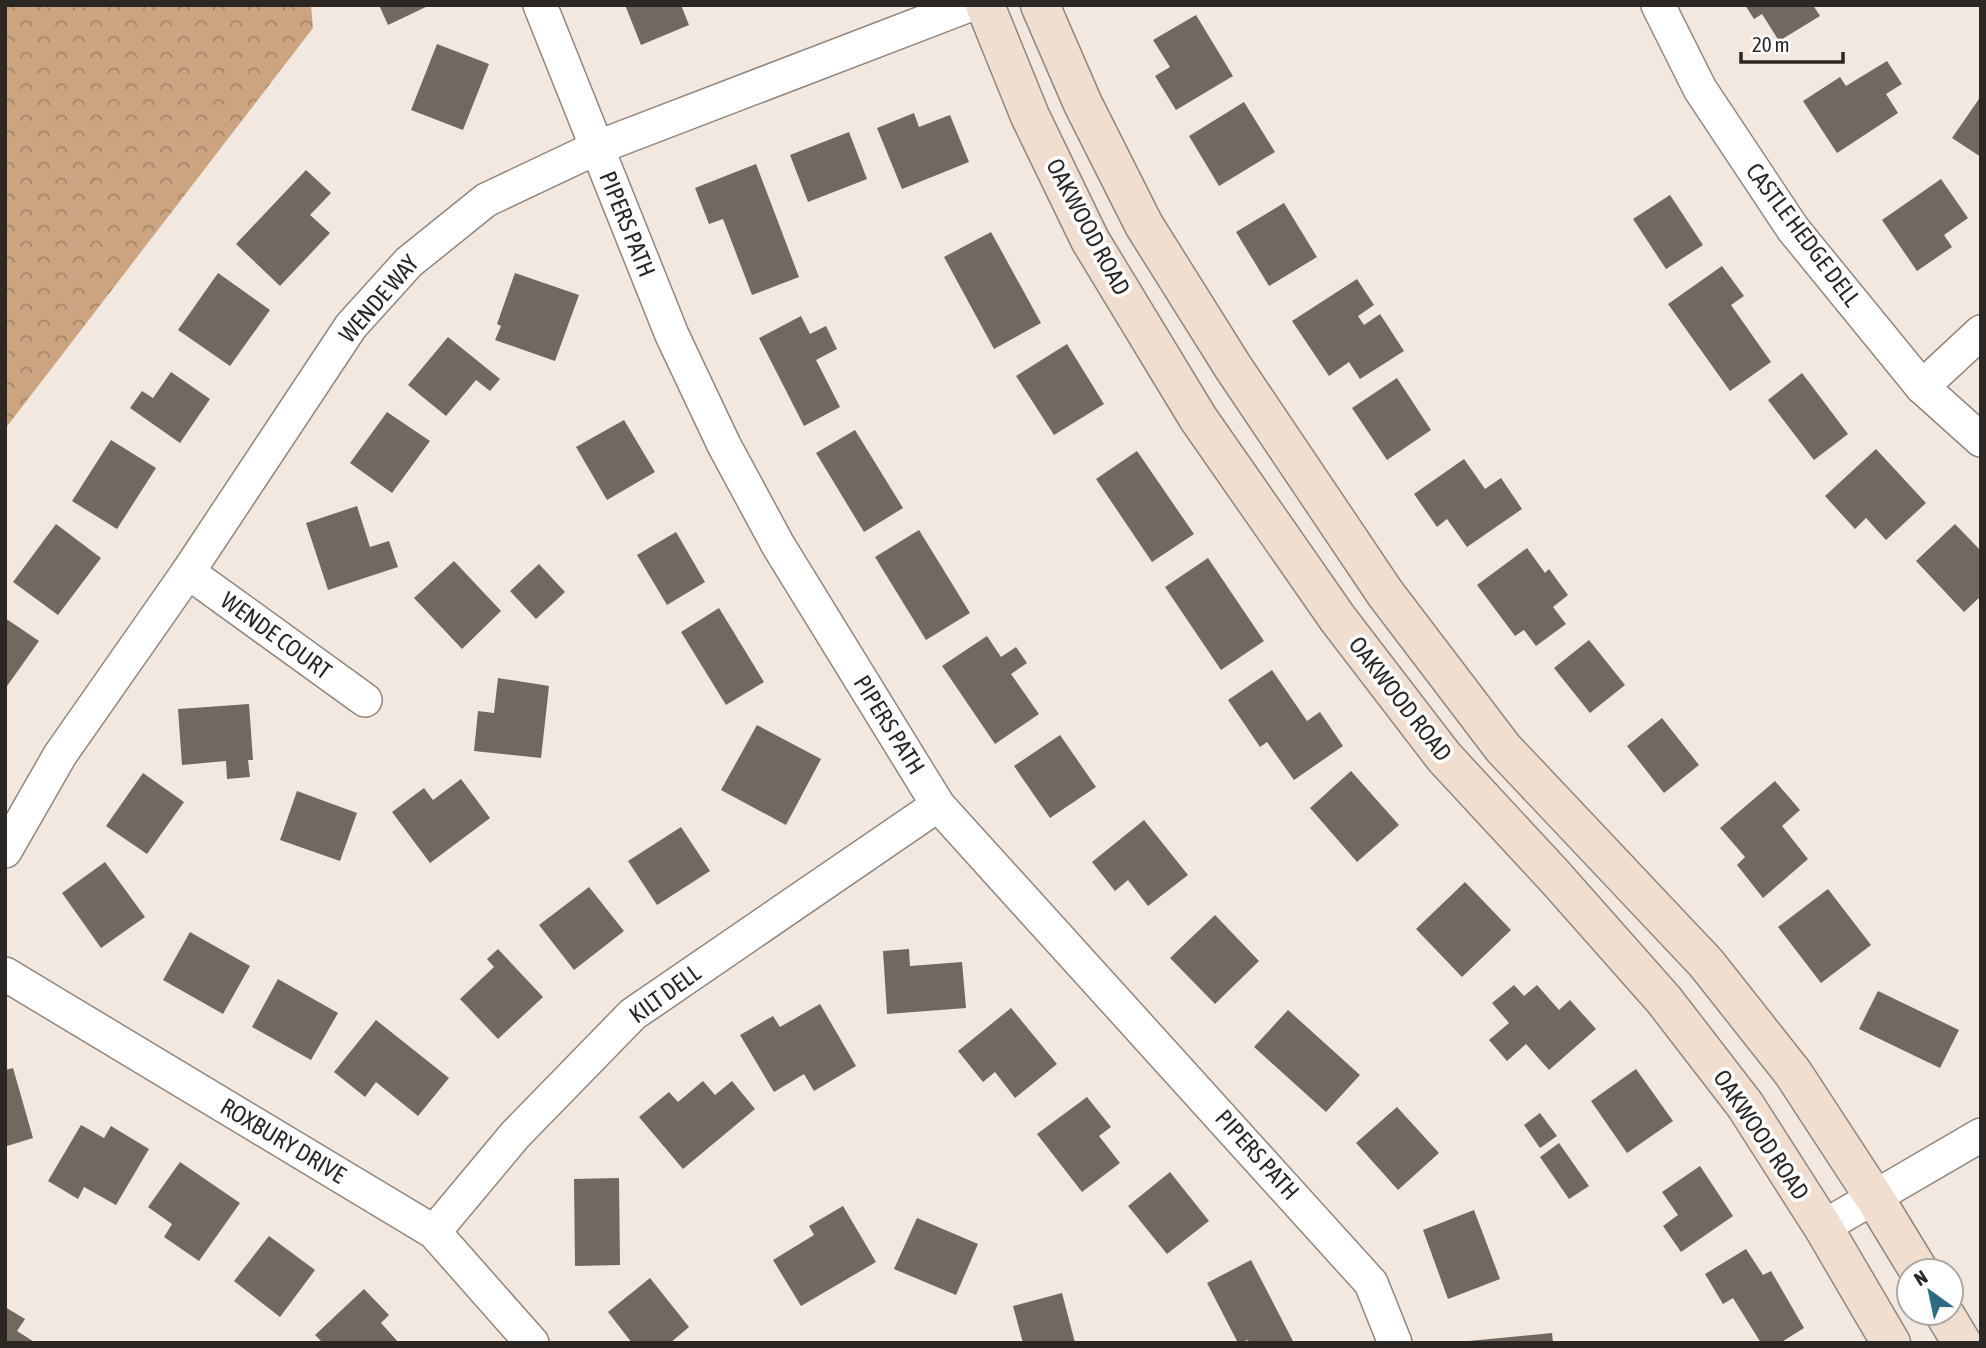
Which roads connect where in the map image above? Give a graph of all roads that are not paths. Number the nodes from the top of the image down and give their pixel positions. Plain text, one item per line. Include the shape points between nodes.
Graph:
1 (540, 5) edge
2 (969, 5) edge
3 (985, 5) edge
4 (1040, 5) edge
5 (1658, 5) edge
6 (596, 148) junction
7 (1981, 331) edge
8 (1922, 387) junction
9 (1981, 440) edge
10 (188, 572) junction
11 (365, 700) dead end
12 (939, 805) junction
13 (5, 851) edge
14 (5, 974) edge
15 (1981, 1135) edge
16 (1874, 1197) junction
17 (1823, 1227) junction
18 (435, 1233) junction
19 (1910, 1257) edge
20 (1952, 1327) edge
21 (532, 1343) edge
22 (1395, 1343) edge
23 (1891, 1343) edge
24 (1962, 1343) edge

1 - 6 street, PIPERS PATH
2 - 6 street, WENDE WAY
3 - 17 street, OAKWOOD ROAD via 1030,116 1090,240 1198,418 1338,620 1444,757 1664,1000 1745,1105
4 - 16 street, OAKWOOD ROAD via 1144,225 1385,593 1503,748 1706,963 1793,1073
5 - 8 street, CASTLE HEDGE DELL via 1700,89 1793,229
6 - 10 street, WENDE WAY via 486,200 409,261 351,326
6 - 12 street, PIPERS PATH via 672,335 724,445 778,545
7 - 8 street
8 - 9 street, CASTLE HEDGE DELL
10 - 11 street, WENDE COURT
10 - 13 street, WENDE WAY via 60,755
12 - 18 street, KILT DELL via 633,1014 515,1135
12 - 22 street, PIPERS PATH via 1371,1283
14 - 18 street, ROXBURY DRIVE
15 - 16 street
16 - 17 street
16 - 19 street, OAKWOOD ROAD
17 - 23 street, OAKWOOD ROAD
18 - 21 street, ROXBURY DRIVE
20 - 24 street

